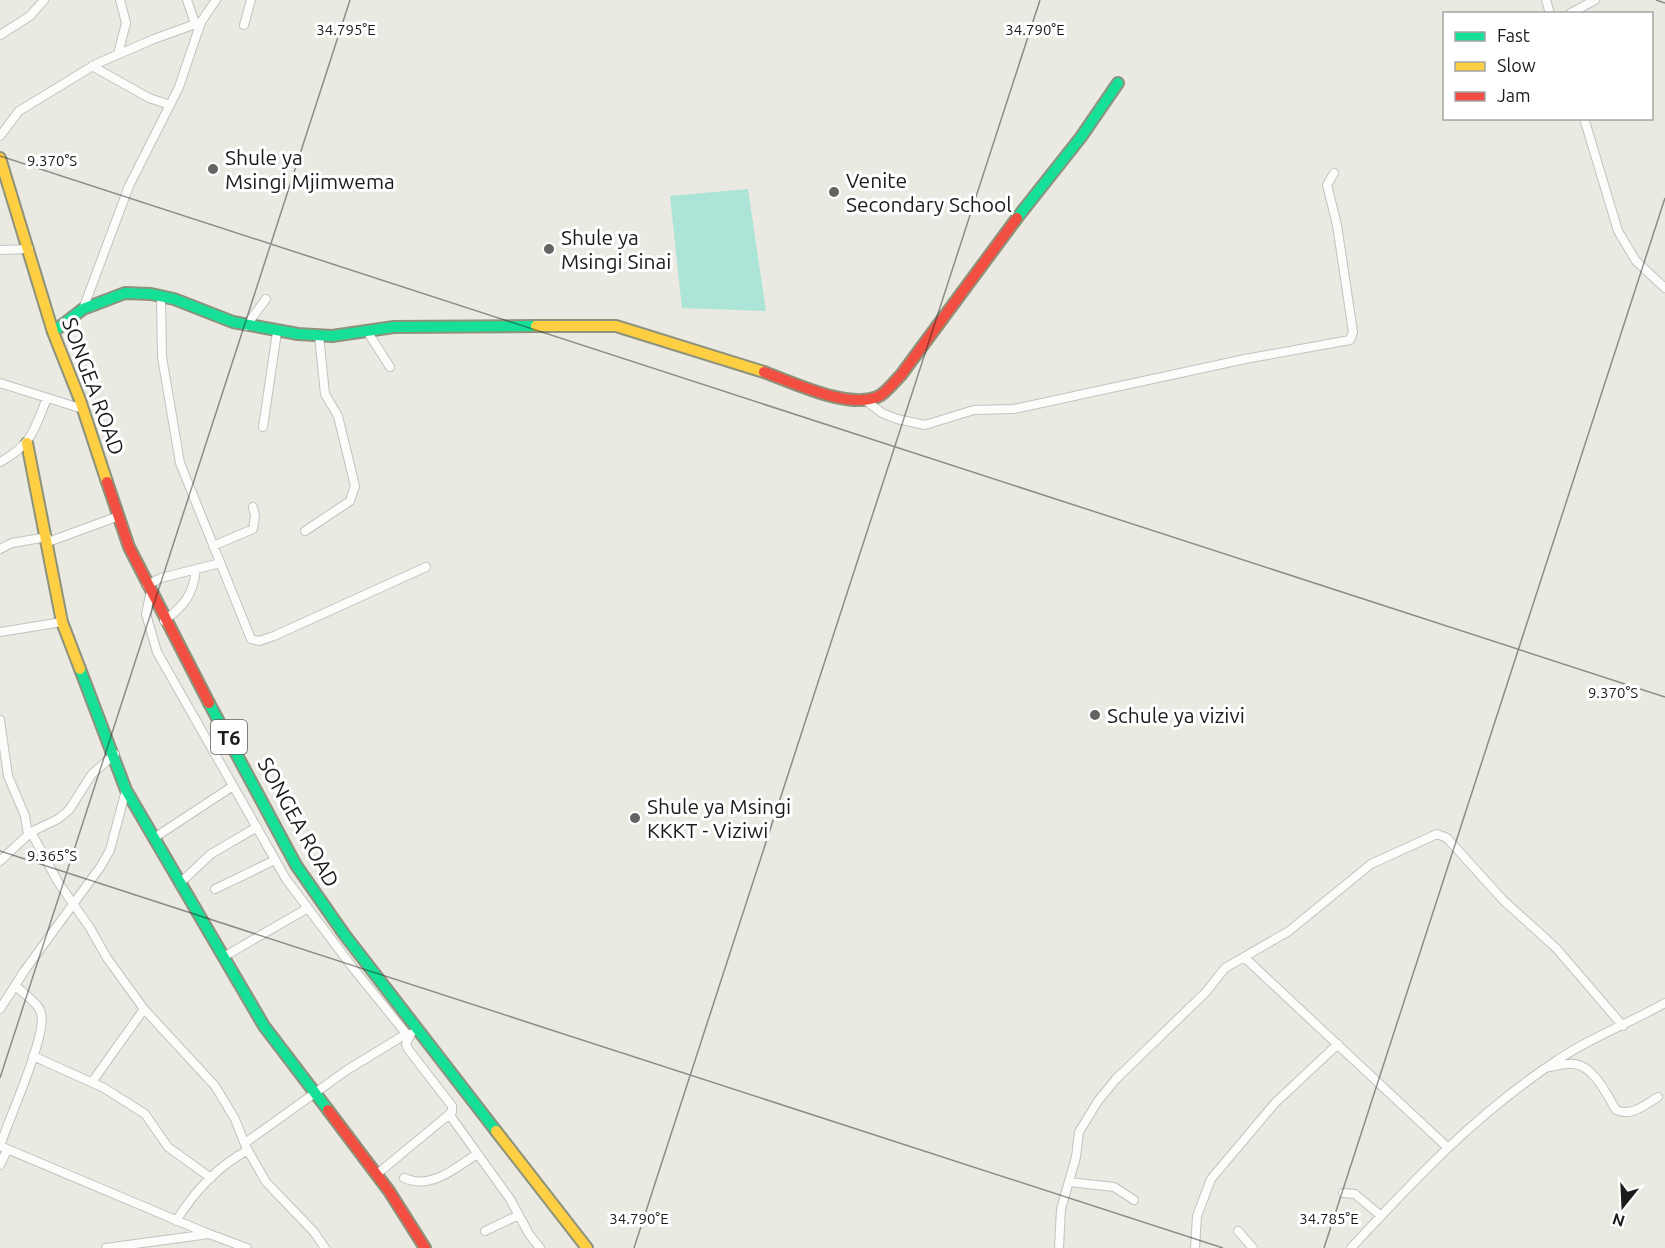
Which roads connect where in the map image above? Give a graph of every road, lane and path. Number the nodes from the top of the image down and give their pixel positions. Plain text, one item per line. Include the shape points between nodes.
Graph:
1 (44, 0) edge
2 (120, 0) edge
3 (187, 0) edge
4 (216, 0) edge
5 (250, 0) edge
6 (1595, 0) edge
7 (1573, 12) edge
8 (198, 24) junction
9 (244, 25) dead end
10 (0, 35) edge
11 (118, 54) junction
12 (92, 66) junction
13 (1118, 83) dead end
14 (170, 105) junction
15 (1585, 120) edge
16 (0, 136) edge
17 (0, 158) edge
18 (1334, 173) dead end
19 (29, 249) junction
20 (0, 250) edge
21 (1665, 288) edge
22 (162, 296) junction
23 (266, 299) dead end
24 (83, 309) junction
25 (246, 326) junction
26 (367, 331) junction
27 (53, 332) junction
28 (278, 332) junction
29 (319, 335) junction
30 (390, 367) dead end
31 (0, 383) edge
32 (47, 398) junction
33 (865, 400) junction
34 (83, 409) junction
35 (263, 427) dead end
36 (27, 443) junction
37 (0, 462) edge
38 (253, 507) dead end
39 (119, 516) junction
40 (305, 531) dead end
41 (47, 540) junction
42 (213, 546) junction
43 (0, 549) edge
44 (220, 563) junction
45 (426, 567) dead end
46 (196, 569) junction
47 (149, 589) junction
48 (164, 621) junction
49 (62, 622) junction
50 (0, 632) edge
51 (0, 720) edge
52 (115, 754) junction
53 (233, 786) junction
54 (126, 790) junction
55 (256, 827) junction
56 (29, 833) junction
57 (154, 838) junction
58 (275, 860) junction
59 (0, 861) edge
60 (180, 883) junction
61 (214, 890) dead end
62 (72, 906) junction
63 (308, 908) junction
64 (225, 956) junction
65 (1244, 957) junction
66 (16, 986) junction
67 (1665, 1003) edge
68 (0, 1009) edge
69 (144, 1010) junction
70 (1623, 1026) junction
71 (410, 1033) junction
72 (1338, 1044) junction
73 (33, 1056) junction
74 (1547, 1067) junction
75 (92, 1082) junction
76 (314, 1093) junction
77 (1658, 1097) dead end
78 (449, 1114) junction
79 (246, 1146) junction
80 (1448, 1147) junction
81 (3, 1148) edge
82 (477, 1154) junction
83 (0, 1165) edge
84 (377, 1174) junction
85 (211, 1178) junction
86 (404, 1179) dead end
87 (1069, 1182) junction
88 (1342, 1192) dead end
89 (1134, 1200) dead end
90 (519, 1215) junction
91 (1381, 1216) junction
92 (176, 1221) junction
93 (485, 1231) dead end
94 (1238, 1231) dead end
95 (209, 1234) junction
96 (106, 1248) edge
97 (247, 1248) edge
98 (325, 1248) edge
99 (425, 1248) edge
100 (540, 1248) edge
101 (587, 1248) edge
102 (1059, 1248) edge
103 (1195, 1248) edge
104 (1253, 1248) edge
105 (1351, 1248) edge

1 - 10 street via 30,16
2 - 11 street via 126,23
3 - 8 street
4 - 8 street
5 - 9 street
6 - 7 street
8 - 11 street
8 - 14 street
11 - 12 street
12 - 14 street via 149,98
12 - 16 street via 19,111
13 - 33 main road via 901,375 881,395
14 - 24 street via 129,186
15 - 21 street via 1621,239 1636,261
17 - 19 main road, SONGEA ROAD / T6
18 - 33 street via 1327,185 1353,332 1350,340 1014,409 974,410 925,425 882,413
19 - 20 street
19 - 27 main road, SONGEA ROAD / T6
22 - 24 main road via 125,293
22 - 25 main road
22 - 42 street via 162,357 180,464
23 - 25 street
24 - 27 main road
25 - 28 main road
26 - 29 main road
26 - 30 street
26 - 33 main road via 394,327 616,326 728,359 835,397
27 - 34 main road, SONGEA ROAD / T6
28 - 29 main road
28 - 35 street
29 - 40 street via 325,394 338,416 355,486 351,501
31 - 32 street
32 - 34 street
32 - 36 street
34 - 39 main road, SONGEA ROAD / T6
36 - 37 street
36 - 41 main road
38 - 42 street via 253,529
39 - 41 street
39 - 47 main road, SONGEA ROAD / T6
41 - 43 street via 12,543
41 - 49 main road
42 - 44 street
44 - 45 street via 247,633 259,641
44 - 46 street
46 - 47 street
46 - 48 street via 187,602
47 - 48 main road, SONGEA ROAD / T6
47 - 53 street via 146,614 157,652
48 - 71 main road, SONGEA ROAD / T6 via 296,865
49 - 50 street
49 - 52 main road
51 - 56 street via 8,776
52 - 54 main road
52 - 56 street via 92,774 69,810
53 - 55 street
53 - 57 street
54 - 57 main road
54 - 62 street via 110,850
55 - 58 street
55 - 60 street via 211,854
56 - 59 street
56 - 62 street
57 - 60 main road
58 - 61 street
58 - 63 street
60 - 64 main road
62 - 66 street
62 - 69 street
63 - 64 street
63 - 71 street
64 - 76 main road via 269,1034
65 - 70 street via 1289,931 1371,864 1437,834 1447,838 1503,900 1556,948
65 - 72 street
65 - 87 street via 1225,968 1098,1101 1079,1132
66 - 68 street
66 - 73 street via 41,1011 41,1030
67 - 70 street
69 - 75 street
69 - 79 street via 215,1086
70 - 74 street
71 - 76 street
71 - 78 street via 408,1049 452,1106
71 - 101 main road, SONGEA ROAD / T6
72 - 80 street
72 - 103 street via 1275,1103 1211,1179 1197,1216
73 - 75 street
73 - 81 street
74 - 77 street via 1582,1066 1622,1113 1633,1112
74 - 80 street via 1492,1106
75 - 85 street via 145,1114 168,1147
76 - 79 street
76 - 84 main road
78 - 82 street
78 - 84 street
79 - 85 street
79 - 98 street via 266,1182
80 - 91 street
81 - 83 street
81 - 92 street
82 - 86 street via 430,1182
82 - 90 street
84 - 99 main road
85 - 92 street
87 - 89 street via 1114,1187
87 - 102 street via 1061,1209
88 - 91 street via 1354,1194
90 - 93 street
90 - 100 street
91 - 105 street
92 - 95 street
94 - 104 street
95 - 96 street
95 - 97 street

